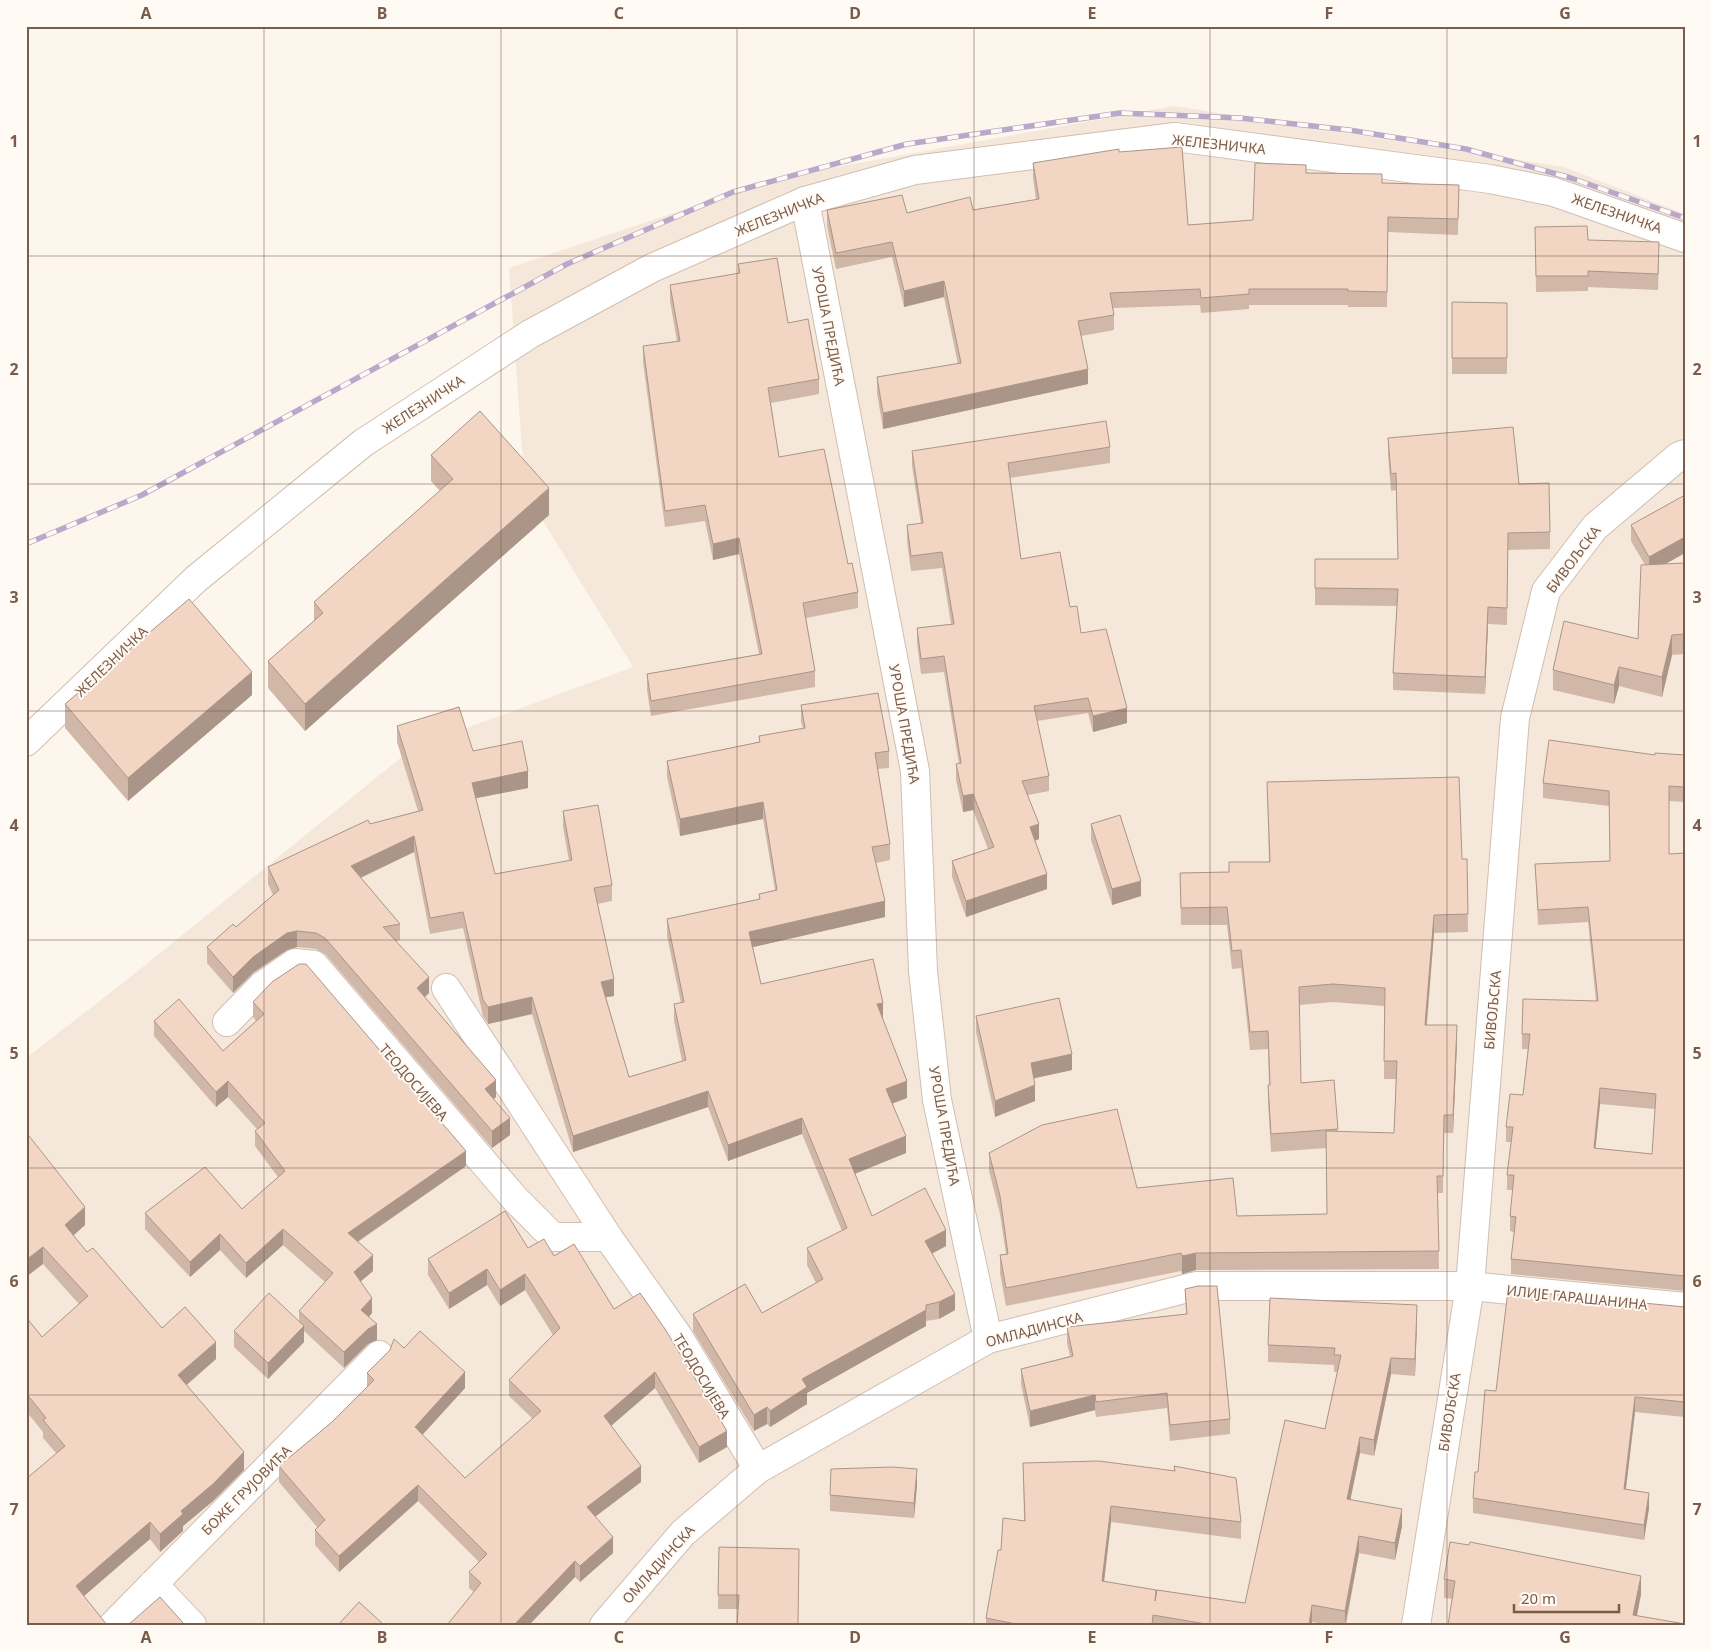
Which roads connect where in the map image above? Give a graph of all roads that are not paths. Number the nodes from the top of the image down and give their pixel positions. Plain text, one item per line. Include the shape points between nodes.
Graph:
1 (805, 201) junction
2 (1685, 238) edge
3 (1685, 454) edge
4 (26, 742) edge
5 (446, 988) dead end
6 (227, 1022) dead end
7 (608, 1237) junction
8 (1470, 1286) junction
9 (1685, 1308) edge
10 (988, 1339) junction
11 (379, 1355) dead end
12 (758, 1469) junction
13 (154, 1584) junction
14 (113, 1625) edge
15 (192, 1625) edge
16 (604, 1625) edge
17 (1416, 1625) edge

1 - 2 street, ЖЕЛЕЗНИЧКА via 915,170 1175,137 1499,181 1554,192
1 - 4 street, ЖЕЛЕЗНИЧКА via 652,268 530,334 363,443 196,579
1 - 10 street, УРОША ПРЕДИЋА via 915,771 923,971 938,1100
3 - 8 street, БИВОЉСКА via 1595,526 1546,591 1515,718
5 - 7 street, ТЕОДОСИЈЕВА
6 - 7 street, ТЕОДОСИЈЕВА via 262,986 296,963 314,965 516,1200 553,1237
7 - 12 street, ТЕОДОСИЈЕВА via 678,1336
8 - 9 street, ИЛИЈЕ ГАРАШАНИНА
8 - 10 street, ОМЛАДИНСКА via 1196,1286
8 - 17 street, БИВОЉСКА
10 - 12 street, ОМЛАДИНСКА
11 - 13 street, БОЖЕ ГРУЈОВИЋА
12 - 16 street, ОМЛАДИНСКА via 684,1533
13 - 14 street, БОЖЕ ГРУЈОВИЋА
13 - 15 street

